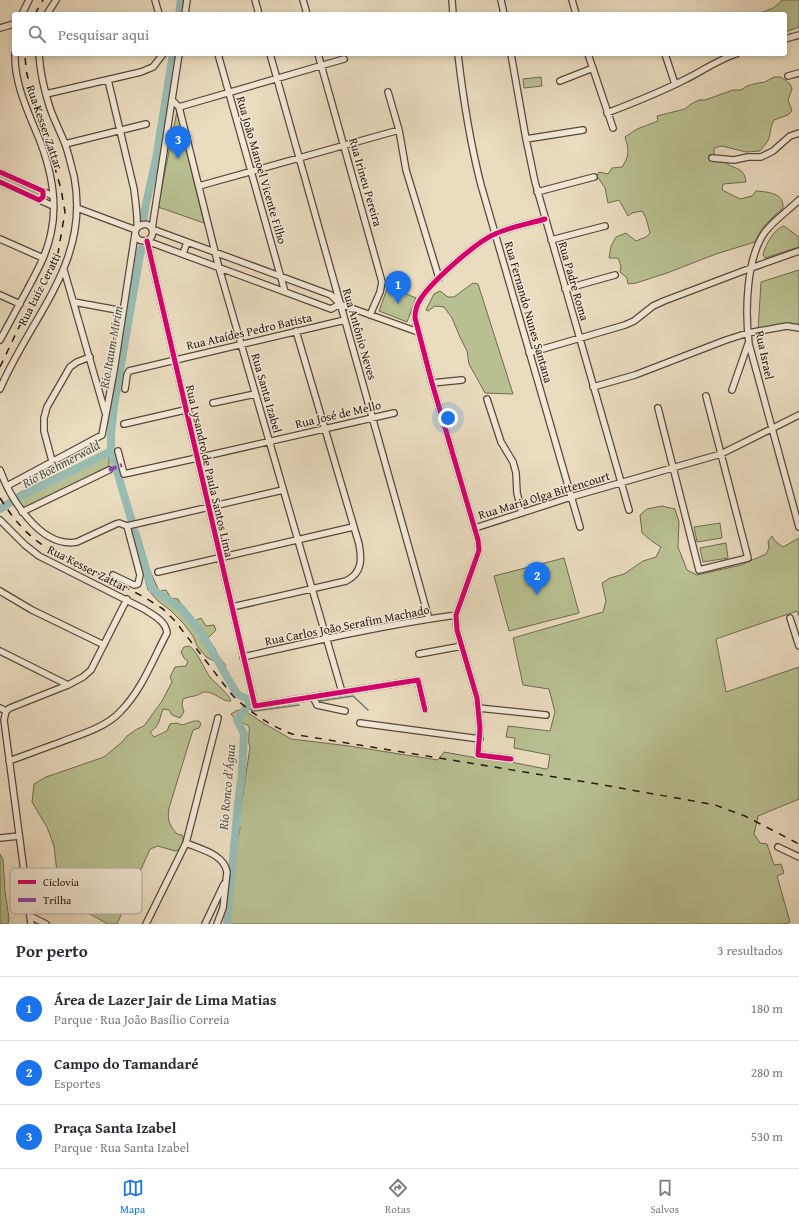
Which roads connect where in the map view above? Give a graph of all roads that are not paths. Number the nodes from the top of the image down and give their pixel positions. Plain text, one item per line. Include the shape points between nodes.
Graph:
1 (29, 0) edge
2 (56, 0) edge
3 (155, 0) edge
4 (187, 0) edge
5 (255, 0) edge
6 (303, 0) edge
7 (452, 0) edge
8 (501, 0) edge
9 (572, 0) edge
10 (23, 12) edge
11 (48, 12) edge
12 (158, 12) edge
13 (185, 12) edge
14 (258, 12) edge
15 (306, 12) edge
16 (453, 12) edge
17 (504, 12) edge
18 (575, 12) edge
19 (12, 25) edge
20 (0, 28) edge
21 (799, 35) edge
22 (787, 38) edge
23 (15, 56) edge
24 (39, 56) edge
25 (162, 56) edge
26 (179, 56) edge
27 (219, 56) edge
28 (271, 56) edge
29 (319, 56) edge
30 (458, 56) edge
31 (511, 56) edge
32 (589, 56) edge
33 (666, 56) edge
34 (723, 56) edge
35 (344, 59) dead end
36 (322, 66) junction
37 (593, 68) junction
38 (799, 72) edge
39 (788, 76) dead end
40 (277, 79) junction
41 (108, 80) junction
42 (560, 81) dead end
43 (675, 84) junction
44 (388, 92) dead end
45 (229, 93) junction
46 (46, 94) junction
47 (172, 100) junction
48 (179, 107) junction
49 (608, 113) junction
50 (146, 124) dead end
51 (613, 128) dead end
52 (399, 130) junction
53 (583, 130) dead end
54 (120, 131) junction
55 (799, 133) edge
56 (526, 139) junction
57 (65, 144) junction
58 (344, 145) junction
59 (299, 158) junction
60 (712, 158) dead end
61 (251, 171) junction
62 (0, 172) edge
63 (594, 177) dead end
64 (0, 182) edge
65 (199, 186) junction
66 (43, 192) junction
67 (537, 192) junction
68 (53, 196) junction
69 (39, 200) junction
70 (799, 200) edge
71 (53, 206) junction
72 (77, 208) junction
73 (545, 219) junction
74 (605, 226) dead end
75 (152, 229) junction
76 (136, 230) junction
77 (495, 234) junction
78 (0, 239) edge
79 (551, 240) junction
80 (147, 241) junction
81 (187, 242) junction
82 (799, 251) edge
83 (215, 252) junction
84 (183, 254) junction
85 (44, 258) junction
86 (219, 268) junction
87 (751, 268) junction
88 (64, 270) junction
89 (615, 275) dead end
90 (281, 277) junction
91 (439, 278) junction
92 (565, 289) junction
93 (285, 292) junction
94 (0, 295) edge
95 (74, 302) junction
96 (20, 304) junction
97 (340, 304) junction
98 (124, 311) junction
99 (370, 315) junction
100 (345, 320) junction
101 (799, 328) edge
102 (296, 331) junction
103 (418, 332) junction
104 (748, 333) junction
105 (579, 339) junction
106 (0, 340) edge
107 (241, 344) junction
108 (749, 344) junction
109 (529, 353) junction
110 (90, 357) junction
111 (174, 360) junction
112 (462, 380) dead end
113 (432, 383) junction
114 (593, 387) junction
115 (0, 389) edge
116 (125, 389) dead end
117 (732, 390) dead end
118 (255, 394) junction
119 (706, 396) dead end
120 (488, 399) dead end
121 (213, 403) dead end
122 (658, 408) dead end
123 (186, 410) junction
124 (394, 413) dead end
125 (106, 414) junction
126 (799, 415) edge
127 (372, 418) junction
128 (124, 424) dead end
129 (324, 429) junction
130 (772, 429) junction
131 (269, 442) junction
132 (118, 451) dead end
133 (721, 454) junction
134 (197, 458) junction
135 (52, 461) junction
136 (673, 468) junction
137 (0, 470) edge
138 (109, 470) dead end
139 (621, 483) junction
140 (6, 486) junction
141 (283, 490) junction
142 (571, 498) junction
143 (208, 508) junction
144 (629, 510) dead end
145 (22, 512) junction
146 (522, 513) junction
147 (1, 523) edge
148 (127, 526) junction
149 (580, 526) dead end
150 (353, 527) junction
151 (799, 527) edge
152 (475, 528) junction
153 (298, 539) junction
154 (220, 558) junction
155 (158, 572) dead end
156 (113, 575) dead end
157 (312, 588) junction
158 (0, 591) edge
159 (127, 599) junction
160 (232, 607) junction
161 (456, 616) junction
162 (790, 618) dead end
163 (429, 619) junction
164 (326, 638) junction
165 (104, 645) junction
166 (462, 646) junction
167 (799, 646) edge
168 (0, 651) edge
169 (419, 654) dead end
170 (243, 657) junction
171 (68, 685) junction
172 (342, 692) junction
173 (313, 697) junction
174 (0, 708) edge
175 (478, 708) junction
176 (425, 710) dead end
177 (6, 711) junction
178 (345, 711) dead end
179 (546, 715) dead end
180 (218, 718) dead end
181 (360, 723) dead end
182 (480, 739) junction
183 (511, 759) dead end
184 (9, 761) junction
185 (19, 836) junction
186 (0, 838) edge
187 (186, 843) junction
188 (778, 847) dead end
189 (799, 857) edge
190 (23, 868) edge
191 (226, 880) junction
192 (30, 916) joint
193 (31, 924) edge
194 (46, 924) edge
195 (146, 924) edge
196 (205, 924) edge
197 (217, 924) edge

1 - 10 street
2 - 11 street
3 - 12 street
4 - 13 street
5 - 14 street
6 - 15 street
7 - 16 street
8 - 17 street
9 - 18 street
19 - 20 street
21 - 22 street
23 - 68 street, Rua Kesser Zattar via 21,91 48,165
24 - 46 street, Rua Luiz Ceratti
25 - 41 street via 148,70
26 - 47 street
27 - 45 street, Rua João Manoel Vicente Filho
28 - 40 street, Rua Antônio Neves
29 - 36 street, Rua Irineu Pereira
30 - 77 street, Rua Fernando Nunes Santana via 474,158
31 - 56 street, Rua Padre Roma
32 - 37 street
33 - 43 street
34 - 43 street
35 - 36 street
36 - 40 street
36 - 58 street, Rua Irineu Pereira
37 - 42 street
37 - 49 street
38 - 39 street
40 - 45 street
40 - 59 street, Rua Antônio Neves
41 - 46 street
41 - 54 street
43 - 49 street
44 - 52 street
45 - 48 street
45 - 61 street, Rua João Manoel Vicente Filho
46 - 57 street, Rua Luiz Ceratti
47 - 48 street
47 - 75 street
48 - 65 street, Rua Santa Izabel
49 - 51 street
50 - 54 street
52 - 58 street
52 - 91 street via 406,170
53 - 56 street
54 - 57 street
54 - 76 street via 134,194
55 - 60 street via 790,136 773,151 761,157 734,160
56 - 67 street, Rua Padre Roma
57 - 72 street, Rua Luiz Ceratti via 74,178
58 - 59 street
58 - 99 street, Rua Irineu Pereira via 382,282
59 - 61 street
59 - 97 street, Rua Antônio Neves
61 - 65 street
61 - 90 street, Rua João Manoel Vicente Filho
62 - 66 street
63 - 67 street
64 - 69 street
65 - 83 street, Rua Santa Izabel
66 - 68 street
66 - 69 street via 43,197
67 - 73 street, Rua Padre Roma
68 - 71 street, Rua Kesser Zattar
69 - 71 street
70 - 87 street, Rua Israel via 766,231 755,249
71 - 85 street, Rua Kesser Zattar via 52,232
72 - 76 street
72 - 88 street, Rua Luiz Ceratti via 74,234
73 - 77 street
73 - 79 street, Rua Padre Roma
74 - 79 street
75 - 76 street via 146,224 141,224
75 - 80 street via 153,235
75 - 81 street
76 - 80 street via 139,240
76 - 98 street
77 - 91 street via 466,254
77 - 109 street, Rua Fernando Nunes Santana
78 - 85 street
79 - 92 street, Rua Padre Roma
80 - 84 street
80 - 111 street, Rua Lysandro de Paula Santos Lima
81 - 83 street
81 - 84 street
82 - 87 street
83 - 86 street, Rua Santa Izabel
83 - 90 street
84 - 86 street
85 - 96 street, Rua Kesser Zattar
86 - 93 street
86 - 107 street, Rua Santa Izabel
87 - 104 street, Rua Israel via 748,286
87 - 105 street via 664,301 630,323
88 - 95 street
88 - 115 street, Rua Luiz Ceratti
89 - 92 street
90 - 93 street, Rua João Manoel Vicente Filho
90 - 97 street via 331,295
91 - 103 street via 416,308 414,318
92 - 105 street, Rua Padre Roma
93 - 97 street via 332,309
94 - 96 street
95 - 98 street
95 - 110 street
96 - 106 street, Rua Kesser Zattar
97 - 99 street
97 - 100 street, Rua Antônio Neves
98 - 125 street
99 - 103 street
100 - 102 street, Rua Ataídes Pedro Batista
100 - 127 street, Rua Antônio Neves
101 - 104 street via 787,326
102 - 107 street, Rua Ataídes Pedro Batista
102 - 129 street
103 - 113 street
104 - 108 street, Rua Israel
104 - 114 street via 635,375
105 - 109 street
105 - 114 street, Rua Padre Roma
107 - 111 street, Rua Ataídes Pedro Batista
107 - 118 street, Rua Santa Izabel
108 - 117 street
108 - 130 street, Rua Israel
109 - 142 street, Rua Fernando Nunes Santana
110 - 125 street
110 - 135 street via 70,368 47,407 44,431
111 - 116 street, Rua Ataídes Pedro Batista via 129,371
111 - 123 street, Rua Lysandro de Paula Santos Lima
112 - 113 street
113 - 152 street
114 - 139 street, Rua Padre Roma
118 - 121 street
118 - 131 street, Rua Santa Izabel
119 - 133 street
120 - 146 street via 501,442 513,462
122 - 136 street
123 - 128 street
123 - 134 street, Rua Lysandro de Paula Santos Lima
124 - 127 street, Rua José de Mello
125 - 135 street via 102,435
126 - 130 street, Rua Maria Olga Bittencourt
127 - 129 street, Rua José de Mello
127 - 163 street, Rua Antônio Neves
129 - 131 street, Rua José de Mello
129 - 150 street
130 - 133 street, Rua Maria Olga Bittencourt
130 - 151 street, Rua Israel
131 - 134 street, Rua José de Mello
131 - 141 street, Rua Santa Izabel
132 - 134 street, Rua José de Mello via 124,474
133 - 136 street, Rua Maria Olga Bittencourt
133 - 136 street via 748,558 699,570
134 - 143 street, Rua Lysandro de Paula Santos Lima
135 - 140 street
136 - 139 street, Rua Maria Olga Bittencourt
137 - 140 street
138 - 145 street
139 - 142 street, Rua Maria Olga Bittencourt
139 - 144 street, Rua Padre Roma
140 - 145 street
141 - 143 street
141 - 153 street, Rua Santa Izabel
142 - 146 street, Rua Maria Olga Bittencourt
142 - 149 street, Rua Fernando Nunes Santana
143 - 148 street
143 - 154 street, Rua Lysandro de Paula Santos Lima
145 - 148 street via 42,531 65,543 77,542 116,524
146 - 152 street, Rua Maria Olga Bittencourt
147 - 159 street, Rua Kesser Zattar via 39,556
148 - 156 street via 139,572 139,582 134,585
150 - 153 street
150 - 157 street via 361,561 355,575 346,580
152 - 161 street via 479,550
153 - 154 street
153 - 157 street, Rua Santa Izabel
154 - 155 street
154 - 160 street, Rua Lysandro de Paula Santos Lima
157 - 160 street
157 - 164 street, Rua Santa Izabel
158 - 165 street via 32,610
159 - 165 street
159 - 184 street, Rua Kesser Zattar via 156,616 167,629 140,686 128,703 119,713 91,730
160 - 170 street, Rua Lysandro de Paula Santos Lima
161 - 163 street, Rua Carlos João Serafim Machado
161 - 166 street
162 - 167 street
163 - 164 street, Rua Carlos João Serafim Machado
164 - 170 street, Rua Carlos João Serafim Machado
164 - 172 street, Rua Santa Izabel
165 - 171 street via 87,674
166 - 169 street
166 - 175 street via 475,688
168 - 171 street
170 - 173 street, Rua Lysandro de Paula Santos Lima via 255,706
171 - 177 street
172 - 173 street
172 - 176 street via 418,680
173 - 178 street via 317,705
174 - 177 street
175 - 179 street
175 - 182 street
177 - 184 street via 4,720
180 - 187 street
181 - 182 street
182 - 183 street via 478,755
184 - 185 street
185 - 186 street
185 - 190 street
187 - 191 street via 223,861 227,872
187 - 195 street
188 - 189 street
191 - 196 street
191 - 197 street via 223,908
192 - 193 street
192 - 194 street

